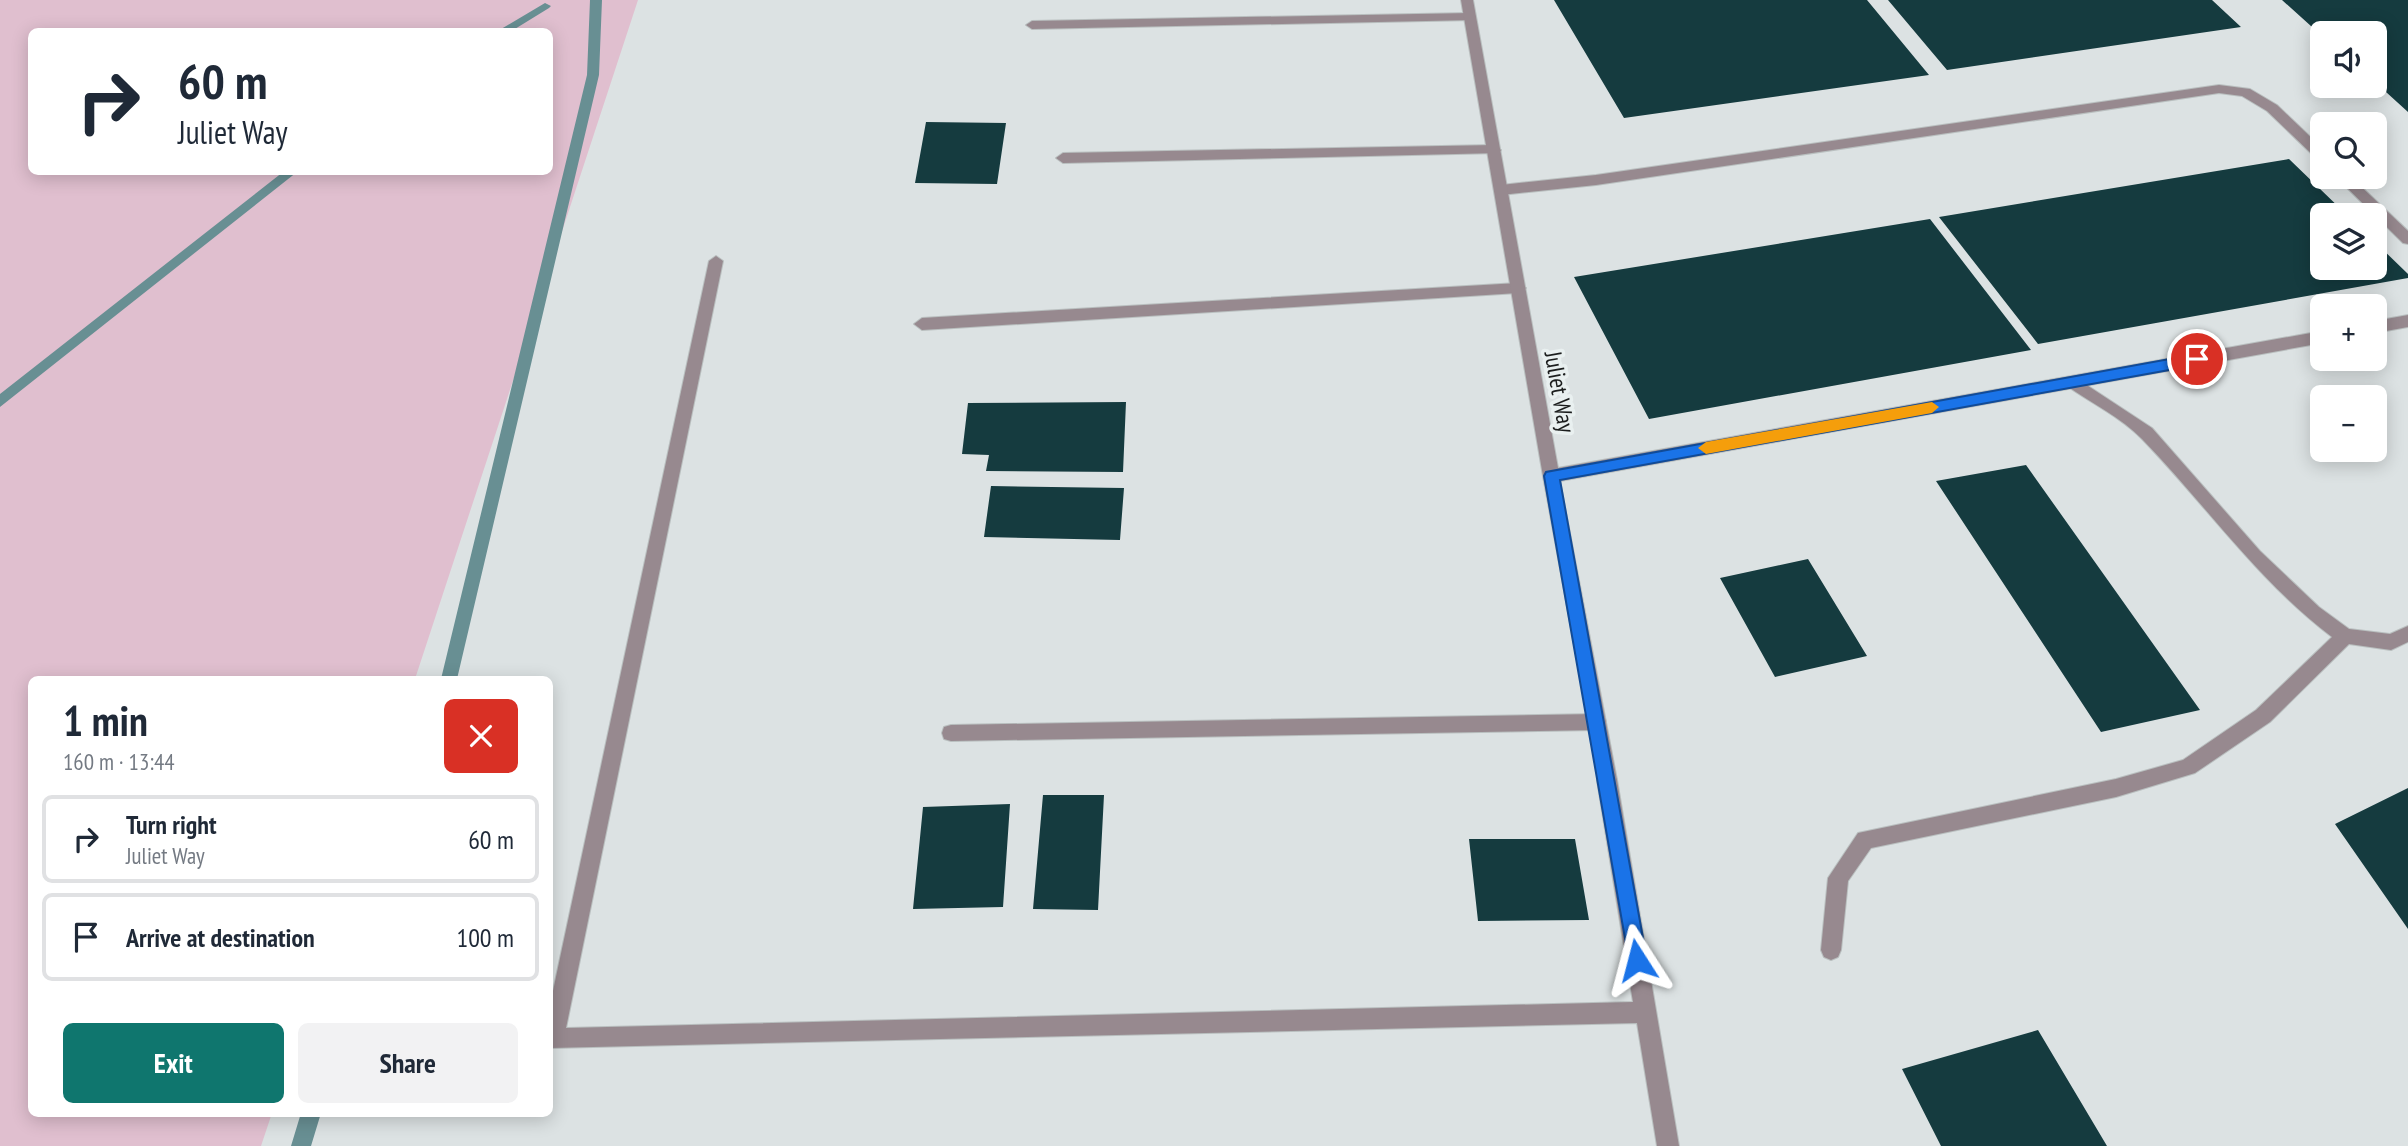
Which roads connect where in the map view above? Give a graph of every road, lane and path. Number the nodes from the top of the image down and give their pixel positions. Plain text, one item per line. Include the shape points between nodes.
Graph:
1 (1467, 0) edge
2 (1470, 17) junction
3 (1032, 25) dead end
4 (2310, 144) edge
5 (1494, 150) junction
6 (1063, 158) dead end
7 (2356, 189) edge
8 (1501, 190) junction
9 (2408, 239) edge
10 (716, 261) dead end
11 (1518, 288) junction
12 (2408, 321) edge
13 (922, 324) dead end
14 (2387, 325) edge
15 (2310, 339) edge
16 (2073, 382) junction
17 (1551, 476) junction
18 (2408, 634) edge
19 (2345, 636) junction
20 (1597, 722) junction
21 (951, 733) dead end
22 (1831, 950) dead end
23 (1646, 1012) junction
24 (1668, 1146) edge

1 - 2 street, Juliet Way
2 - 3 street
2 - 5 street, Juliet Way
4 - 8 street via 2272,108 2245,92 2219,89
5 - 6 street
5 - 8 street, Juliet Way
7 - 9 street
8 - 11 street, Juliet Way
10 - 23 street via 553,1039
11 - 13 street
11 - 17 street, Juliet Way
12 - 14 street
15 - 16 street
16 - 17 street
16 - 19 street via 2146,432 2254,556
17 - 20 street, Juliet Way
18 - 19 street via 2391,642
19 - 22 street via 2263,716 2188,767 2116,788 1865,840 1838,878
20 - 21 street
20 - 23 street, Juliet Way
23 - 24 street, Juliet Way

